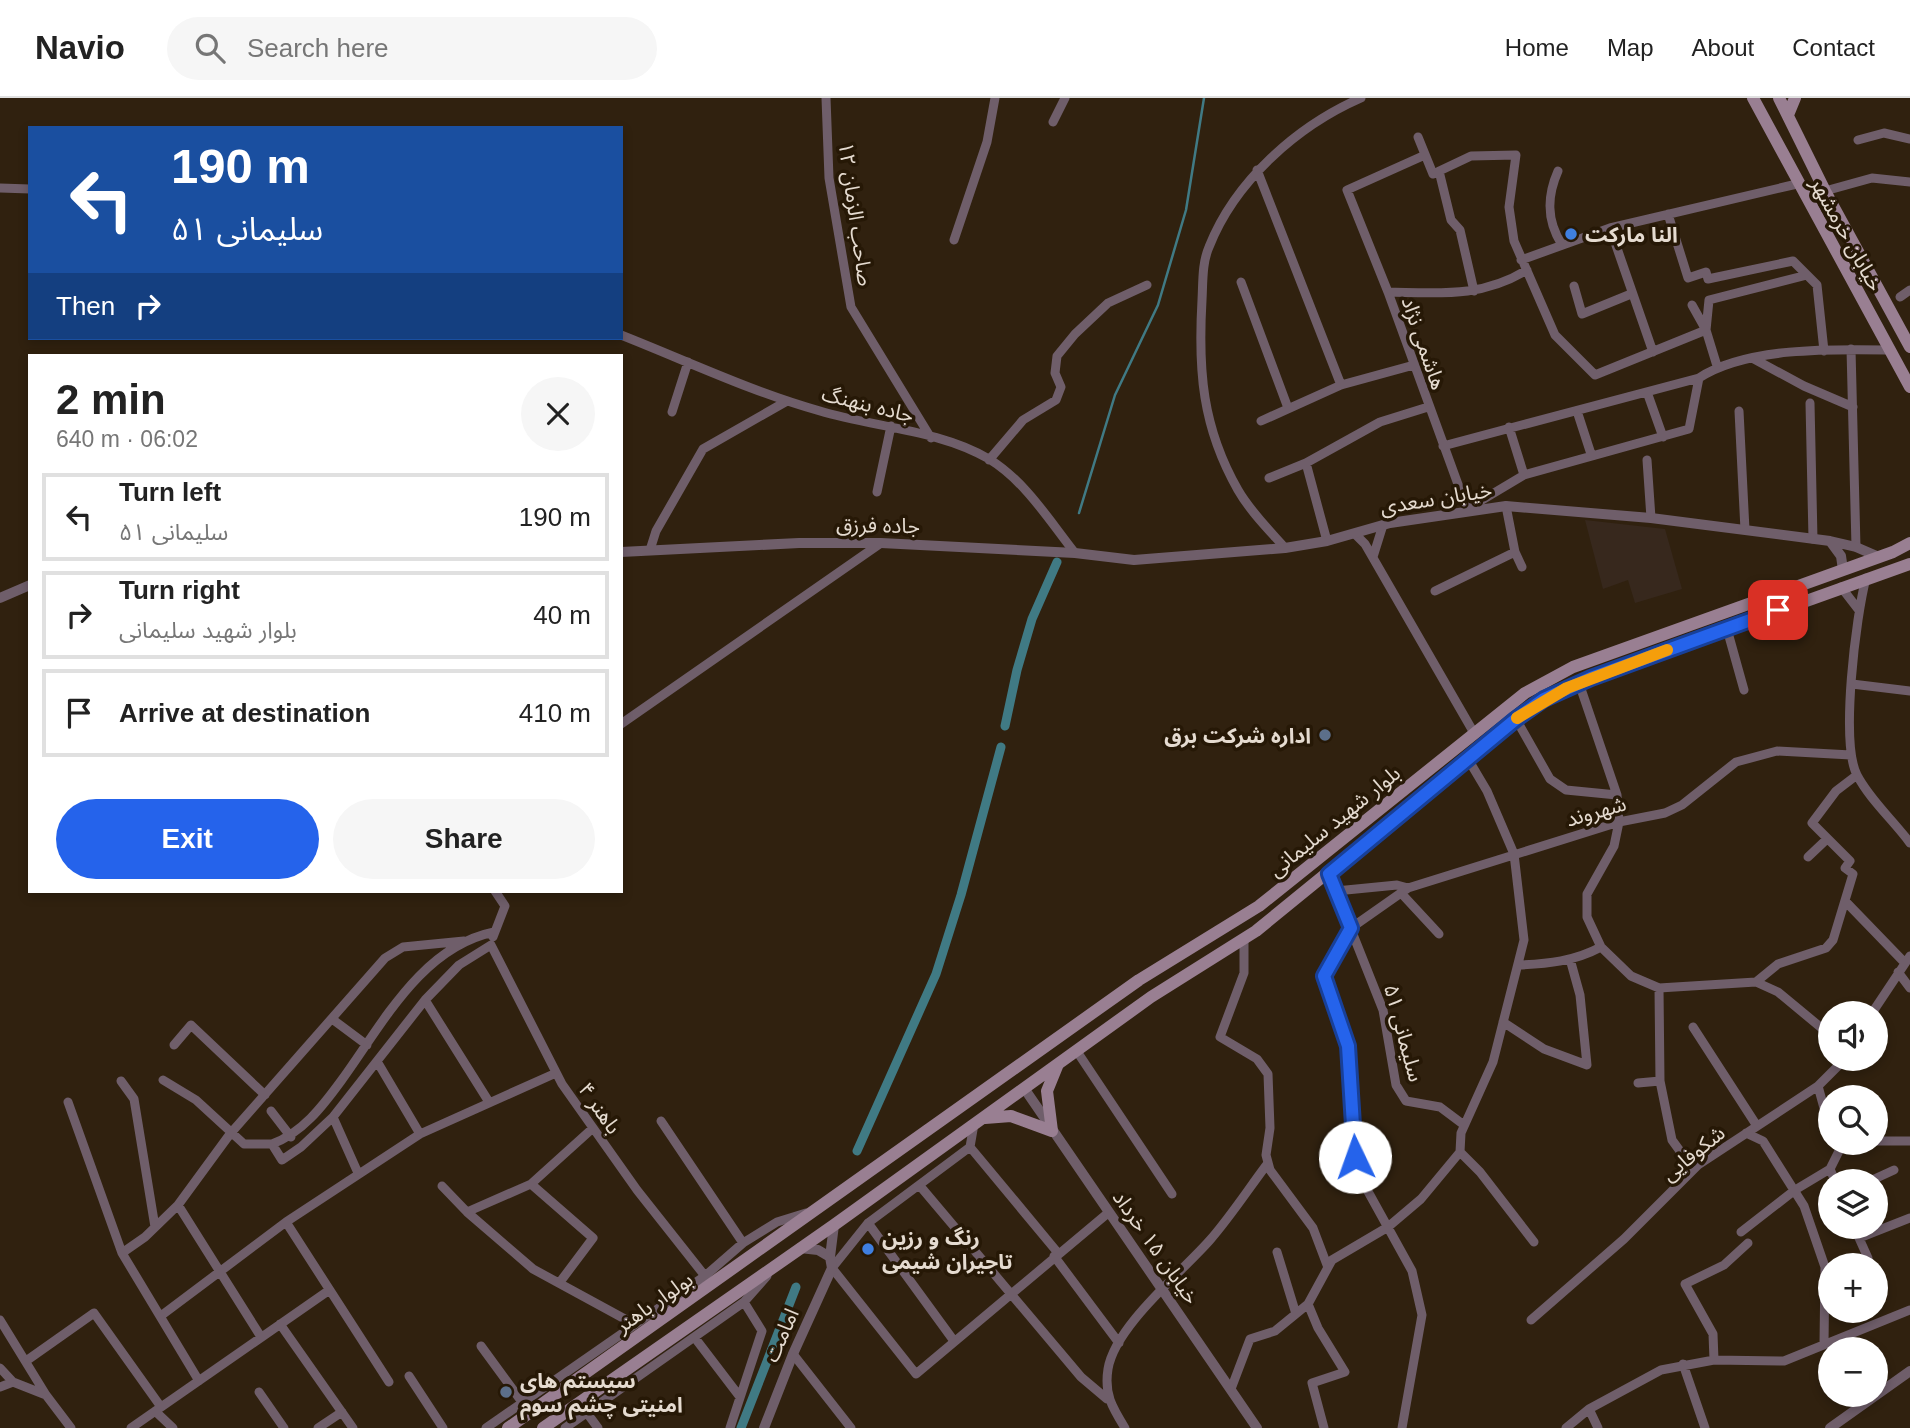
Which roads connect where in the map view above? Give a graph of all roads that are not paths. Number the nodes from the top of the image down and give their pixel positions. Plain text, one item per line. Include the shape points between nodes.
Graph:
1 (826, 98) edge
2 (995, 98) edge
3 (1065, 98) edge
4 (1361, 98) edge
5 (1753, 98) edge
6 (1779, 98) edge
7 (1795, 98) edge
8 (1788, 115) junction
9 (1053, 122) dead end
10 (1418, 137) dead end
11 (1910, 139) edge
12 (1858, 140) dead end
13 (1425, 155) junction
14 (1257, 170) junction
15 (1558, 171) dead end
16 (1436, 172) junction
17 (1910, 182) edge
18 (1797, 184) junction
19 (0, 188) edge
20 (28, 189) edge
21 (1825, 191) junction
22 (1668, 214) junction
23 (1610, 228) junction
24 (954, 240) dead end
25 (1562, 245) junction
26 (1521, 260) junction
27 (1527, 270) junction
28 (1807, 275) junction
29 (1241, 282) dead end
30 (1147, 285) dead end
31 (1574, 286) dead end
32 (1910, 290) edge
33 (1474, 291) junction
34 (1388, 292) junction
35 (1632, 294) junction
36 (1900, 298) dead end
37 (1692, 305) dead end
38 (1706, 330) junction
39 (623, 336) edge
40 (1910, 347) edge
41 (1852, 349) junction
42 (1889, 349) junction
43 (1824, 351) junction
44 (1653, 352) junction
45 (1752, 358) junction
46 (688, 362) junction
47 (1414, 365) junction
48 (1717, 366) junction
49 (1699, 378) junction
50 (1341, 385) junction
51 (1910, 387) edge
52 (1647, 392) junction
53 (787, 401) junction
54 (1810, 403) dead end
55 (1428, 407) junction
56 (1853, 407) junction
57 (1288, 408) junction
58 (1577, 411) junction
59 (1739, 411) dead end
60 (672, 412) dead end
61 (1261, 421) dead end
62 (891, 426) junction
63 (1509, 428) junction
64 (1663, 437) junction
65 (931, 439) junction
66 (1443, 446) junction
67 (1591, 454) junction
68 (989, 460) junction
69 (1647, 460) dead end
70 (1306, 463) junction
71 (1524, 475) junction
72 (1269, 478) dead end
73 (877, 492) dead end
74 (1506, 506) junction
75 (1467, 509) junction
76 (1651, 518) junction
77 (1383, 525) junction
78 (1745, 530) junction
79 (1355, 534) junction
80 (1812, 539) junction
81 (1327, 541) junction
82 (1830, 541) junction
83 (1910, 543) edge
84 (881, 544) junction
85 (1856, 547) junction
86 (1284, 548) junction
87 (650, 550) junction
88 (623, 552) edge
89 (1515, 552) junction
90 (1075, 553) junction
91 (1373, 557) junction
92 (1879, 557) junction
93 (1134, 560) joint
94 (1910, 564) edge
95 (1522, 567) dead end
96 (1843, 570) junction
97 (1866, 578) junction
98 (28, 586) edge
99 (1841, 587) junction
100 (1435, 591) dead end
101 (0, 598) edge
102 (1858, 609) junction
103 (1727, 629) junction
104 (1852, 681) junction
105 (1579, 683) junction
106 (1744, 690) dead end
107 (1910, 691) edge
108 (1516, 719) junction
109 (623, 723) edge
110 (1474, 733) junction
111 (1851, 755) junction
112 (1468, 759) junction
113 (1857, 775) junction
114 (1415, 780) junction
115 (1426, 794) junction
116 (1617, 795) junction
117 (1619, 821) junction
118 (1827, 839) junction
119 (1910, 843) edge
120 (1514, 854) junction
121 (1808, 857) dead end
122 (1329, 874) junction
123 (1336, 891) junction
124 (1404, 891) junction
125 (496, 893) edge
126 (1846, 902) junction
127 (1351, 928) junction
128 (494, 932) junction
129 (1439, 934) dead end
130 (1244, 939) junction
131 (464, 941) junction
132 (491, 945) junction
133 (1601, 947) junction
134 (1570, 959) junction
135 (1907, 960) edge
136 (1518, 965) junction
137 (1898, 972) junction
138 (1756, 982) junction
139 (1659, 988) junction
140 (1910, 988) edge
141 (425, 1000) junction
142 (1880, 1001) edge
143 (332, 1019) junction
144 (1503, 1022) junction
145 (1818, 1025) edge
146 (1693, 1027) dead end
147 (174, 1045) dead end
148 (367, 1045) junction
149 (1076, 1050) junction
150 (378, 1063) junction
151 (1059, 1063) junction
152 (1012, 1071) junction
153 (1834, 1071) edge
154 (556, 1073) junction
155 (163, 1080) dead end
156 (121, 1081) dead end
157 (1660, 1081) junction
158 (1638, 1083) dead end
159 (1819, 1085) edge
160 (1818, 1086) edge
161 (1024, 1088) junction
162 (265, 1095) junction
163 (68, 1102) dead end
164 (489, 1102) junction
165 (271, 1111) dead end
166 (333, 1117) junction
167 (661, 1121) dead end
168 (978, 1121) junction
169 (1464, 1125) junction
170 (1757, 1126) junction
171 (593, 1128) junction
172 (1052, 1131) junction
173 (1746, 1133) junction
174 (230, 1134) junction
175 (420, 1134) junction
176 (291, 1138) junction
177 (1888, 1141) edge
178 (1910, 1141) edge
179 (272, 1144) junction
180 (971, 1147) junction
181 (1460, 1152) junction
182 (1837, 1155) edge
183 (1268, 1163) junction
184 (1693, 1169) junction
185 (1830, 1169) edge
186 (1894, 1170) dead end
187 (358, 1173) junction
188 (1888, 1173) edge
189 (1818, 1176) edge
190 (531, 1184) junction
191 (442, 1186) dead end
192 (920, 1186) junction
193 (1795, 1190) junction
194 (1172, 1194) dead end
195 (178, 1205) junction
196 (821, 1208) junction
197 (467, 1212) junction
198 (1108, 1213) junction
199 (1910, 1218) edge
200 (286, 1222) junction
201 (868, 1223) junction
202 (834, 1225) junction
203 (155, 1227) junction
204 (1388, 1227) junction
205 (1888, 1227) edge
206 (1741, 1232) dead end
207 (1534, 1242) dead end
208 (743, 1243) junction
209 (1748, 1243) dead end
210 (800, 1248) junction
211 (1277, 1252) dead end
212 (122, 1253) junction
213 (1056, 1255) junction
214 (779, 1263) junction
215 (831, 1263) junction
216 (1327, 1265) junction
217 (220, 1272) junction
218 (705, 1276) junction
219 (560, 1282) junction
220 (1161, 1288) junction
221 (328, 1291) junction
222 (1012, 1293) junction
223 (744, 1303) junction
224 (1308, 1304) junction
225 (1910, 1310) edge
226 (1296, 1314) junction
227 (162, 1315) junction
228 (0, 1320) edge
229 (1531, 1320) dead end
230 (280, 1324) junction
231 (641, 1324) junction
232 (261, 1337) junction
233 (1828, 1337) edge
234 (1848, 1337) edge
235 (695, 1338) junction
236 (954, 1341) junction
237 (1119, 1343) junction
238 (481, 1346) dead end
239 (1818, 1349) edge
240 (793, 1354) junction
241 (1714, 1360) junction
242 (26, 1361) junction
243 (1683, 1364) junction
244 (596, 1367) junction
245 (0, 1368) edge
246 (1910, 1371) edge
247 (409, 1376) dead end
248 (582, 1377) junction
249 (199, 1381) junction
250 (13, 1382) junction
251 (389, 1382) dead end
252 (606, 1382) junction
253 (1888, 1384) edge
254 (0, 1387) edge
255 (1231, 1389) junction
256 (259, 1392) dead end
257 (593, 1392) junction
258 (46, 1395) junction
259 (740, 1398) junction
260 (1107, 1399) junction
261 (522, 1402) junction
262 (1852, 1407) edge
263 (158, 1409) junction
264 (1589, 1409) junction
265 (342, 1412) junction
266 (586, 1413) junction
267 (71, 1428) edge
268 (131, 1428) edge
269 (173, 1428) edge
270 (284, 1428) edge
271 (318, 1428) edge
272 (353, 1428) edge
273 (443, 1428) edge
274 (486, 1428) edge
275 (508, 1428) edge
276 (542, 1428) edge
277 (565, 1428) edge
278 (598, 1428) edge
279 (730, 1428) edge
280 (764, 1428) edge
281 (851, 1428) edge
282 (1125, 1428) edge
283 (1257, 1428) edge
284 (1324, 1428) edge
285 (1402, 1428) edge
286 (1566, 1428) edge
287 (1598, 1428) edge
288 (1705, 1428) edge
289 (1830, 1428) edge

1 - 65 street, صاحب الزمان ۱۲ via 830,178 851,307
2 - 24 street via 987,142
3 - 9 street
4 - 14 street via 1335,109
5 - 18 main road, خیابان خرمشهر
6 - 8 main road, خیابان خرمشهر
7 - 8 main road
8 - 21 main road, خیابان خرمشهر
10 - 13 street
11 - 12 street via 1884,133
13 - 16 street
13 - 34 street, هاشمی نژاد via 1347,190
14 - 50 street
14 - 86 street via 1239,192 1208,249 1199,369 1208,419 1237,489
15 - 25 street via 1548,195
16 - 26 street via 1479,155 1516,155 1509,207
16 - 33 street via 1451,220 1460,230
17 - 21 street via 1872,178
18 - 22 street
18 - 42 main road, خیابان خرمشهر
19 - 20 street
21 - 40 main road, خیابان خرمشهر
22 - 23 street
22 - 28 street via 1688,278 1706,272 1707,279 1793,261
23 - 25 street
23 - 35 street
25 - 26 street
26 - 27 street
27 - 33 street via 1504,284
27 - 44 street via 1555,335 1595,375
28 - 38 street via 1709,300
28 - 43 street via 1817,285
29 - 57 street
30 - 68 street via 1108,303 1075,334 1057,356 1055,373 1061,387 1056,400 1023,420
31 - 35 street via 1582,314
32 - 36 street
33 - 34 street
34 - 47 street, هاشمی نژاد
35 - 44 street
37 - 38 street
38 - 44 street
38 - 48 street
39 - 46 street, جاده بنهنگ
41 - 42 street
41 - 43 street
41 - 56 street
42 - 51 main road, خیابان خرمشهر
43 - 45 street
45 - 48 street
45 - 56 street
46 - 53 street, جاده بنهنگ
46 - 60 street
47 - 50 street
47 - 55 street, هاشمی نژاد
48 - 49 street
49 - 52 street
49 - 64 street via 1689,429
50 - 57 street
52 - 58 street
52 - 64 street
53 - 62 street, جاده بنهنگ
53 - 87 street via 703,449 662,519
54 - 80 street
55 - 66 street, هاشمی نژاد
55 - 70 street via 1380,422
56 - 85 street
57 - 61 street
58 - 63 street
58 - 67 street
59 - 78 street
62 - 65 street, جاده بنهنگ
62 - 73 street
63 - 66 street
63 - 71 street
64 - 67 street
65 - 68 street, جاده بنهنگ
66 - 75 street, هاشمی نژاد
67 - 71 street
68 - 90 street, جاده بنهنگ via 1020,484
69 - 76 street
70 - 72 street
70 - 81 street
71 - 75 street
74 - 75 street, خیابان سعدی
74 - 76 street, خیابان سعدی
74 - 89 street
75 - 77 street, خیابان سعدی
76 - 78 street, خیابان سعدی
77 - 79 street, خیابان سعدی
77 - 91 street
78 - 80 street, خیابان سعدی
79 - 81 street, خیابان سعدی
79 - 91 street
80 - 82 street, خیابان سعدی
81 - 86 street, خیابان سعدی
82 - 85 street, خیابان سعدی
82 - 96 street via 1841,556
83 - 92 main road, بلوار شهید سلیمانی
84 - 87 street, جاده فرزق
84 - 90 street, جاده فرزق
84 - 109 street
85 - 92 street, خیابان سعدی
86 - 93 street, خیابان سعدی
87 - 88 street, جاده فرزق
89 - 95 street
89 - 100 street
90 - 93 street, جاده فرزق
91 - 110 street
92 - 96 main road, بلوار شهید سلیمانی
94 - 97 main road, بلوار شهید سلیمانی
96 - 110 main road, بلوار شهید سلیمانی via 1560,672
97 - 99 main road, بلوار شهید سلیمانی
97 - 102 street
98 - 101 street
99 - 102 street
99 - 103 main road, بلوار شهید سلیمانی
102 - 104 street
103 - 105 main road, بلوار شهید سلیمانی
103 - 106 street
104 - 107 street
104 - 111 street
105 - 108 main road, بلوار شهید سلیمانی
105 - 116 street
108 - 112 main road, بلوار شهید سلیمانی
108 - 116 street via 1550,779 1566,790
110 - 114 main road, بلوار شهید سلیمانی
111 - 113 street
111 - 117 street, شهروند via 1777,751 1736,762 1682,805 1665,813
112 - 115 main road, بلوار شهید سلیمانی
112 - 120 street
113 - 118 street via 1836,791 1812,823
113 - 119 street
114 - 115 main road
114 - 152 main road, بلوار شهید سلیمانی via 1259,906 1139,980
115 - 122 main road, بلوار شهید سلیمانی
116 - 117 street
117 - 120 street, شهروند
117 - 133 street via 1614,846 1587,894 1587,917
118 - 121 street
118 - 126 street via 1850,861 1845,868 1853,874
120 - 124 street, شهروند
120 - 136 street via 1524,940
122 - 123 street, سلیمانی ۵۱
122 - 130 main road, بلوار شهید سلیمانی
123 - 124 street via 1396,885
123 - 127 street, سلیمانی ۵۱
124 - 127 street, شهروند
124 - 129 street
125 - 128 street via 505,906
126 - 135 street
126 - 138 street via 1830,945 1784,960
127 - 169 street, سلیمانی ۵۱ via 1383,1010 1396,1085 1406,1101 1440,1107
127 - 204 street via 1324,976 1348,1046 1355,1168
128 - 131 street
128 - 132 street
130 - 149 main road, بلوار شهید سلیمانی
130 - 183 street via 1244,973 1220,1037 1257,1059 1268,1074
131 - 143 street via 403,947 385,958
131 - 148 street via 421,973
132 - 141 street via 459,965
132 - 154 street, باهنر ۴
133 - 134 street
133 - 139 street via 1631,976
134 - 136 street
134 - 144 street via 1580,995 1587,1065 1544,1049
135 - 137 street
136 - 144 street
137 - 140 street
137 - 142 street
138 - 139 street
138 - 145 street via 1778,992
139 - 157 street
141 - 150 street
141 - 164 street
143 - 148 street
143 - 162 street
144 - 169 street via 1493,1062
146 - 170 street
147 - 162 street via 191,1025
148 - 176 street via 323,1105
149 - 151 main road, بلوار شهید سلیمانی
149 - 194 street
150 - 166 street
150 - 175 street
151 - 161 main road, بلوار شهید سلیمانی
151 - 172 main road via 1047,1091
152 - 161 main road
152 - 196 main road, بلوار شهید سلیمانی
153 - 159 street, شکوفایی
154 - 164 street
154 - 171 street, باهنر ۴
155 - 174 street via 196,1100
156 - 203 street via 134,1099
157 - 158 street
157 - 184 street via 1672,1140
160 - 170 street, شکوفایی
161 - 168 main road, بلوار شهید سلیمانی
161 - 172 street, خیابان ۱۵ خرداد
162 - 174 street
163 - 212 street
164 - 175 street
165 - 176 street
166 - 179 street via 282,1160
166 - 187 street
167 - 208 street
168 - 172 main road via 1011,1116
168 - 180 street
168 - 202 main road, بلوار شهید سلیمانی
169 - 181 street
170 - 173 street, شکوفایی
171 - 190 street
171 - 218 street, باهنر ۴
172 - 198 street, خیابان ۱۵ خرداد
173 - 184 street, شکوفایی
173 - 193 street via 1763,1142
174 - 179 street via 244,1144
174 - 195 street
175 - 187 street
176 - 179 street
177 - 178 street
180 - 192 street
180 - 213 street
181 - 204 street via 1421,1199
181 - 207 street
182 - 185 street
183 - 216 street via 1313,1228
183 - 220 street via 1210,1240
184 - 229 street, شکوفایی via 1624,1239
186 - 188 street
187 - 200 street
189 - 193 street
190 - 197 street
190 - 219 street via 593,1238
191 - 197 street
192 - 201 street
192 - 222 street
193 - 206 street
193 - 233 street via 1825,1267
195 - 203 street
195 - 217 street
196 - 208 street via 777,1222
196 - 231 main road, بولوار باهنر
197 - 219 street via 533,1269
198 - 213 street
198 - 220 street, خیابان ۱۵ خرداد
199 - 205 street
200 - 217 street
200 - 221 street
201 - 215 street
201 - 236 street
202 - 210 main road, بولوار باهنر
202 - 215 street, امامت
203 - 212 street
204 - 216 street
204 - 285 street via 1412,1270 1422,1315
208 - 218 street
209 - 241 street via 1724,1265 1685,1284 1713,1334
210 - 214 main road, بولوار باهنر
210 - 215 street via 818,1250
211 - 226 street
212 - 227 street
213 - 222 street
213 - 237 street
214 - 223 street
214 - 252 main road, بولوار باهنر
215 - 236 street via 916,1374
215 - 240 street, امامت
216 - 224 street
217 - 227 street
217 - 232 street
218 - 231 street
219 - 231 street
220 - 237 street
220 - 255 street, خیابان ۱۵ خرداد
221 - 230 street
221 - 251 street
222 - 236 street
222 - 260 street via 1081,1377
223 - 235 street
223 - 259 street via 762,1331
224 - 226 street
224 - 284 street via 1345,1372 1312,1383
225 - 234 street
226 - 255 street via 1275,1331 1250,1339
227 - 249 street
228 - 242 street
230 - 232 street
230 - 265 street
231 - 244 main road, بولوار باهنر
231 - 261 street
232 - 249 street
235 - 259 street
235 - 266 street
237 - 260 street via 1108,1367
238 - 261 street
239 - 241 street via 1784,1361
240 - 280 street, امامت
240 - 281 street
241 - 243 street
242 - 258 street
242 - 263 street via 94,1313
243 - 264 street via 1634,1382
243 - 288 street
244 - 248 main road, بولوار باهنر
244 - 252 main road
245 - 250 street
246 - 253 street
247 - 273 street
248 - 257 main road
248 - 275 main road, بولوار باهنر
249 - 263 street
250 - 254 street
250 - 258 street
252 - 257 main road, بولوار باهنر
255 - 283 street, خیابان ۱۵ خرداد
256 - 270 street
257 - 276 main road, بولوار باهنر
258 - 267 street
259 - 279 street
260 - 282 street
261 - 274 street
262 - 289 street
263 - 268 street
263 - 269 street
264 - 286 street
264 - 287 street
265 - 271 street
265 - 272 street
266 - 277 street
266 - 278 street

